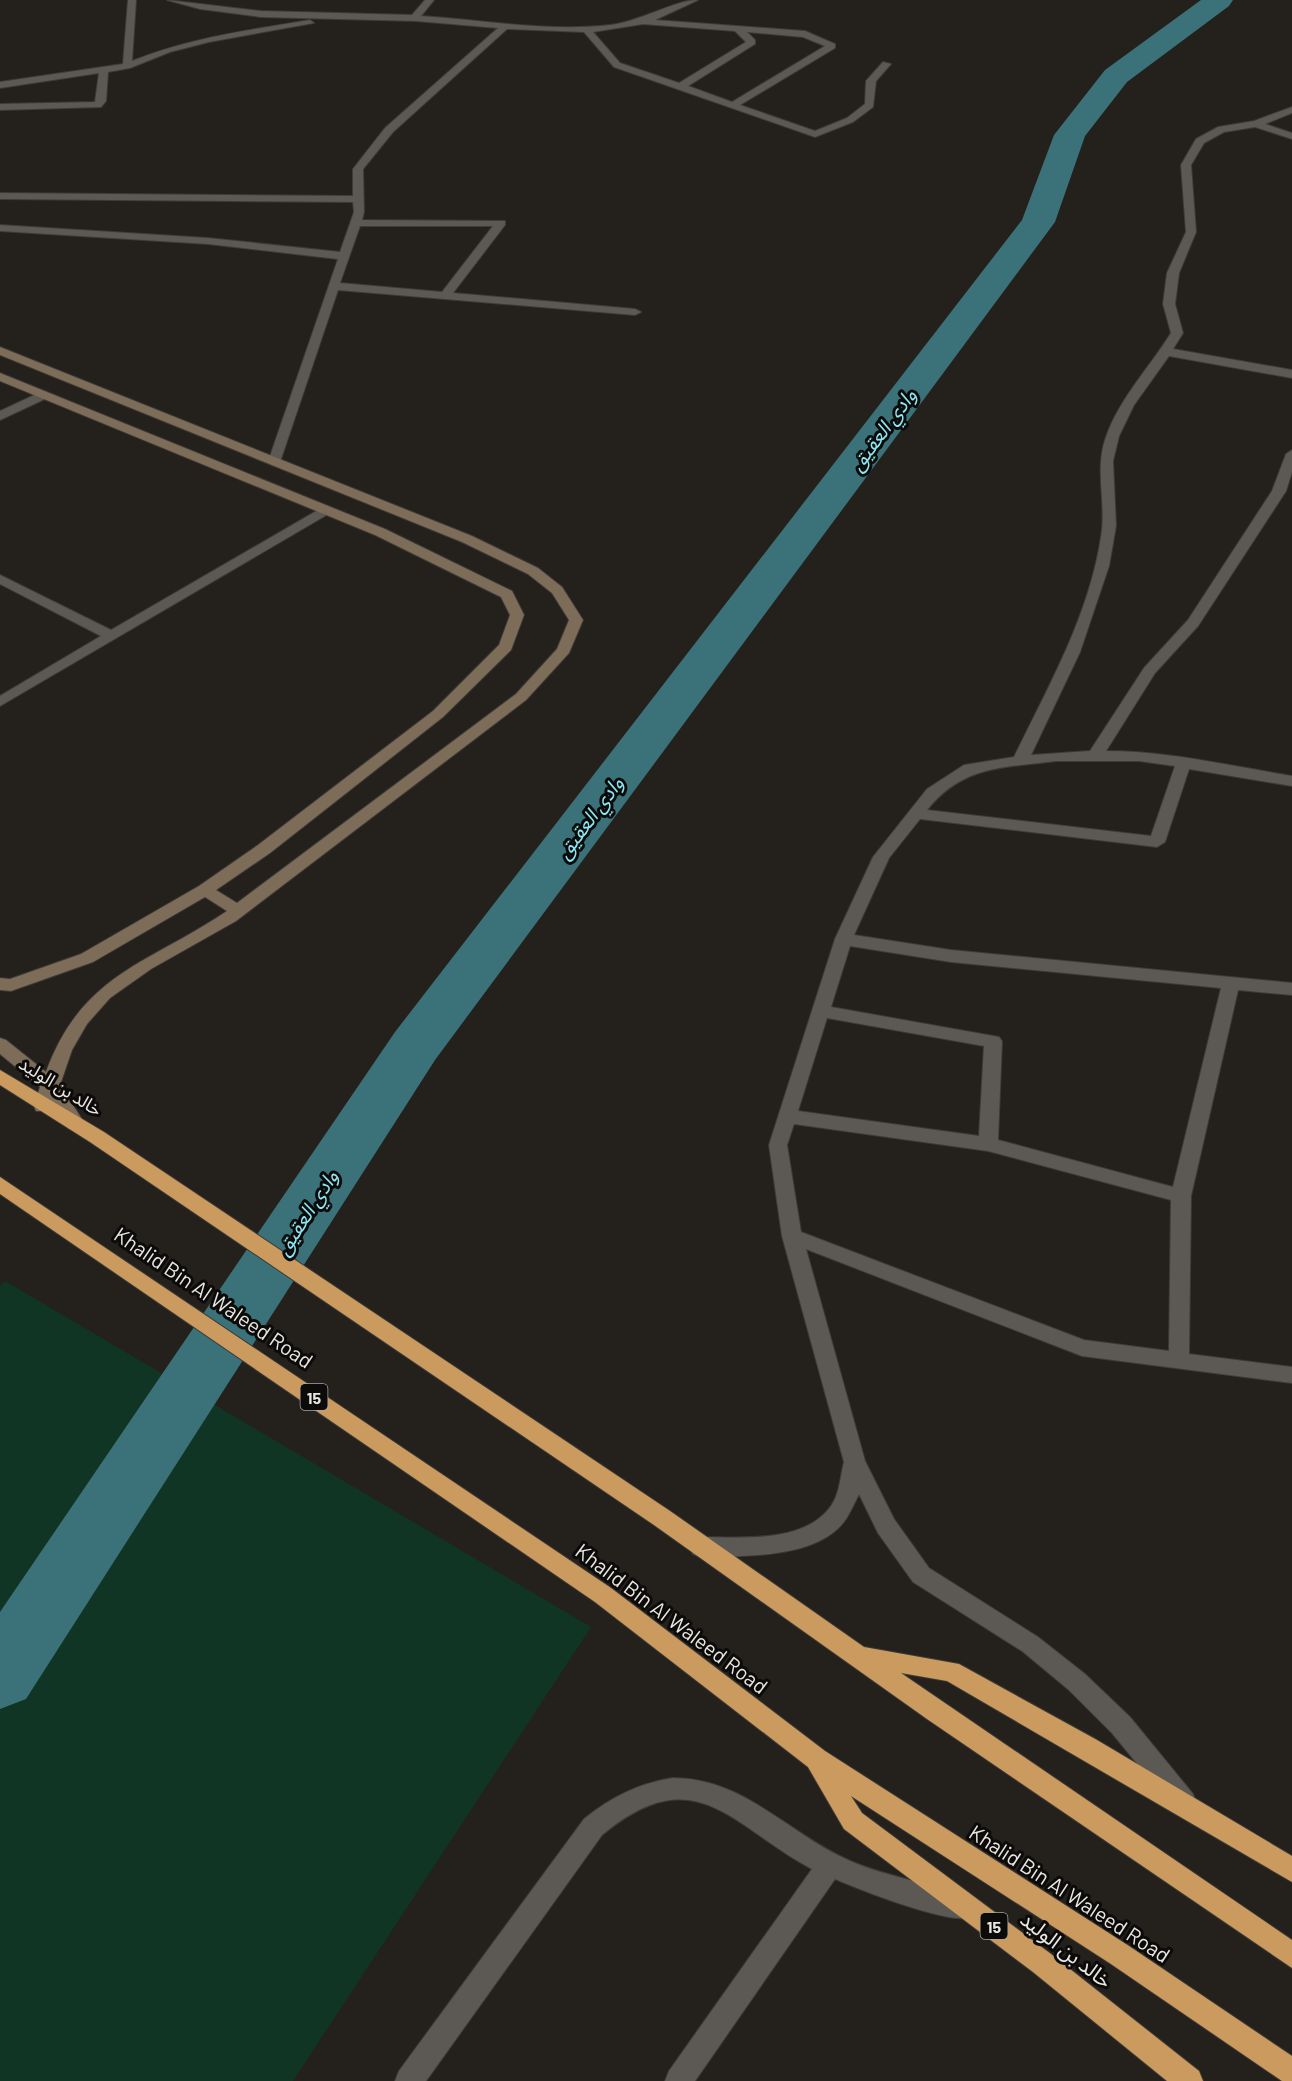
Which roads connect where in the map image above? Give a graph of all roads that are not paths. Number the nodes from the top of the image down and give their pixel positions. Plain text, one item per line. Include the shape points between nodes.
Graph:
1 (132, 0) edge
2 (171, 0) edge
3 (430, 0) edge
4 (694, 0) edge
5 (365, 16) junction
6 (414, 18) junction
7 (641, 22) junction
8 (506, 25) junction
9 (585, 29) junction
10 (738, 29) junction
11 (886, 64) dead end
12 (127, 66) junction
13 (104, 69) junction
14 (0, 85) edge
15 (680, 87) junction
16 (733, 105) junction
17 (0, 107) edge
18 (1292, 110) edge
19 (1256, 124) junction
20 (1292, 136) edge
21 (0, 196) edge
22 (359, 198) junction
23 (356, 223) junction
24 (0, 228) edge
25 (345, 256) junction
26 (335, 286) junction
27 (445, 295) junction
28 (635, 312) dead end
29 (0, 351) edge
30 (1167, 352) junction
31 (1292, 374) edge
32 (0, 377) edge
33 (43, 395) junction
34 (0, 416) edge
35 (1292, 454) edge
36 (274, 462) junction
37 (325, 510) junction
38 (0, 579) edge
39 (112, 636) junction
40 (0, 702) edge
41 (1095, 756) junction
42 (1020, 761) junction
43 (1184, 762) junction
44 (1292, 781) edge
45 (915, 814) junction
46 (205, 890) junction
47 (238, 910) junction
48 (844, 939) junction
49 (0, 984) edge
50 (1230, 985) junction
51 (1292, 989) edge
52 (819, 1011) junction
53 (0, 1044) edge
54 (0, 1076) edge
55 (51, 1086) junction
56 (44, 1106) junction
57 (787, 1116) junction
58 (76, 1124) junction
59 (988, 1144) junction
60 (8, 1191) edge
61 (1181, 1196) junction
62 (792, 1236) junction
63 (1179, 1360) junction
64 (1292, 1374) edge
65 (854, 1461) junction
66 (701, 1547) junction
67 (861, 1656) junction
68 (816, 1759) junction
69 (1190, 1809) junction
70 (830, 1865) junction
71 (1292, 1870) edge
72 (973, 1910) junction
73 (1292, 1955) edge
74 (1292, 2072) edge
75 (409, 2081) edge
76 (679, 2081) edge
77 (1189, 2081) edge

1 - 12 street
2 - 5 street via 226,9
3 - 6 street
4 - 7 street
5 - 6 street
5 - 12 street via 209,39
6 - 8 street
7 - 9 street
7 - 10 street
8 - 9 street
8 - 22 street via 389,130 358,169
9 - 15 street via 617,65
10 - 15 street via 752,42
10 - 16 street via 805,34 832,46
11 - 16 street via 871,81 870,105 850,120 815,134
12 - 13 street
13 - 14 street
13 - 17 street via 98,105
15 - 16 street
18 - 19 street
19 - 20 street
19 - 30 street via 1221,129 1200,141 1186,165 1191,232 1173,273 1169,304 1177,333
21 - 22 street
22 - 23 street
23 - 25 street
23 - 27 street via 501,223
24 - 25 street via 208,241
25 - 26 street
26 - 27 street
26 - 36 street
27 - 28 street
29 - 36 street
30 - 31 street
30 - 42 street via 1122,417 1108,451 1109,535 1098,588
32 - 33 street
33 - 34 street
33 - 37 street
35 - 41 street via 1279,491 1193,622 1149,671
36 - 47 street via 467,539 532,571 557,590 576,620 564,650 521,697
37 - 39 street
37 - 46 street via 380,532 507,594 517,615 506,646 438,714
38 - 39 street
39 - 40 street
41 - 42 street
41 - 43 street
42 - 45 street via 970,768 933,792
43 - 44 street
43 - 45 street via 1157,842
45 - 48 street via 881,856
46 - 47 street
46 - 49 street via 87,958 11,985
47 - 55 street via 146,964 104,994 80,1020 63,1050
48 - 50 street via 951,956
48 - 52 street
50 - 51 street
50 - 61 street
52 - 57 street
52 - 59 street via 993,1041
53 - 55 street
54 - 56 highway, خالد بن الوليد
55 - 56 street
55 - 58 street
56 - 58 highway, خالد بن الوليد
57 - 59 street
57 - 62 street via 778,1145
58 - 66 highway, خالد بن الوليد
59 - 61 street
60 - 68 highway, Khalid Bin Al Waleed Road / 15 via 603,1595
61 - 63 street
62 - 63 street via 1082,1348
62 - 65 street
63 - 64 street
65 - 66 street via 848,1499 838,1514 809,1536 770,1546
65 - 69 street via 886,1526 921,1575 1030,1644 1077,1682 1157,1765
66 - 67 highway
67 - 69 highway via 951,1671
67 - 73 highway via 945,1718
68 - 72 highway, خالد بن الوليد / 15 via 853,1821
68 - 74 highway, Khalid Bin Al Waleed Road via 1120,1955
69 - 71 highway
70 - 72 street via 897,1892
70 - 75 street via 728,1800 705,1792 656,1791 625,1802 593,1827
70 - 76 street
72 - 77 highway, خالد بن الوليد / 15

